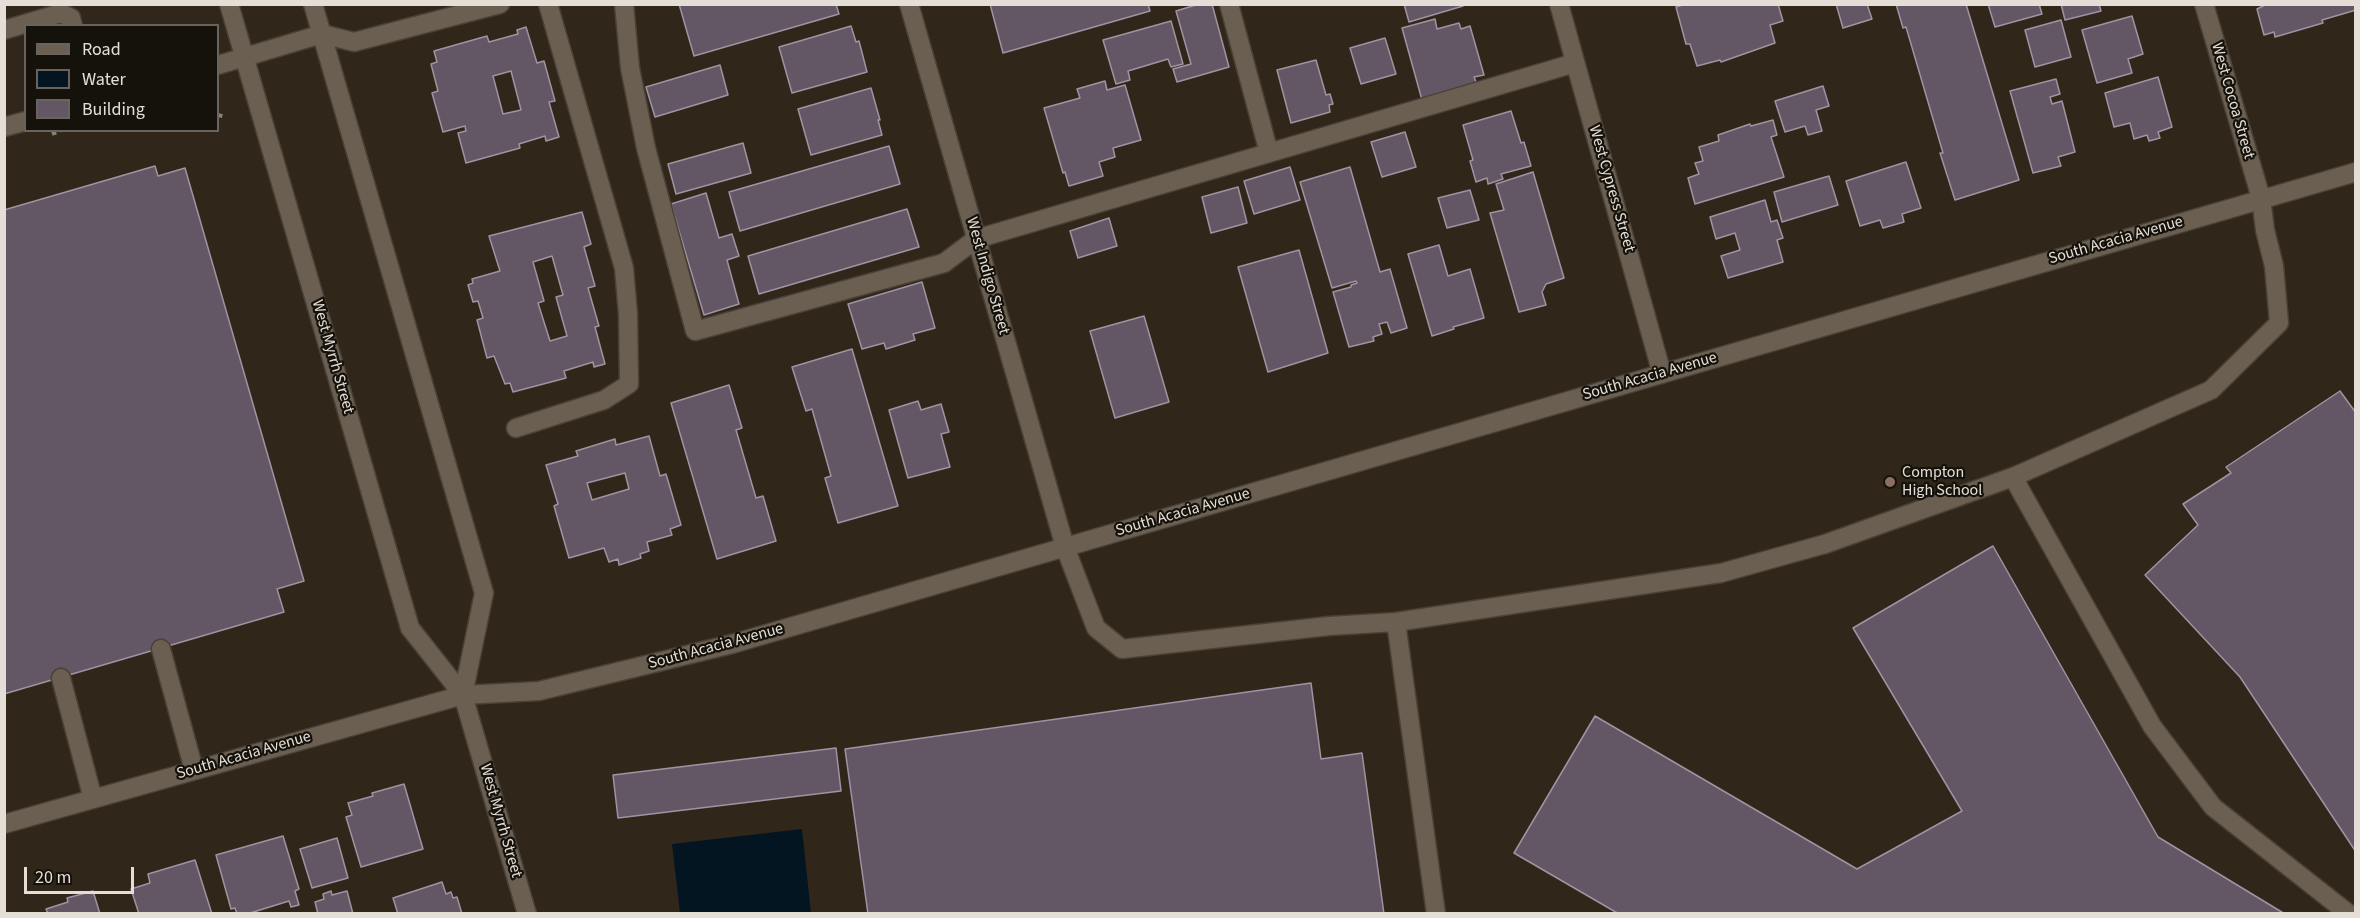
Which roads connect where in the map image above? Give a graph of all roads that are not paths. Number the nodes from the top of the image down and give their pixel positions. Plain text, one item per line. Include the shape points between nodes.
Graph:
1 (229, 4) edge
2 (313, 4) edge
3 (500, 4) edge
4 (548, 4) edge
5 (624, 4) edge
6 (909, 4) edge
7 (1229, 4) edge
8 (1559, 4) edge
9 (2204, 4) edge
10 (24, 24) edge
11 (24, 24) edge
12 (72, 24) edge
13 (4, 30) edge
14 (322, 34) junction
15 (244, 57) junction
16 (1575, 63) junction
17 (219, 65) edge
18 (24, 122) edge
19 (4, 127) edge
20 (1269, 153) junction
21 (2355, 172) edge
22 (2261, 198) junction
23 (976, 239) junction
24 (1662, 374) junction
25 (516, 428) dead end
26 (2013, 477) junction
27 (1065, 547) junction
28 (1396, 621) junction
29 (161, 649) dead end
30 (61, 678) dead end
31 (463, 695) junction
32 (194, 770) junction
33 (93, 799) junction
34 (4, 824) edge
35 (527, 914) edge
36 (1436, 914) edge
37 (2349, 914) edge

1 - 15 street, West Myrrh Street
2 - 14 street, West Myrrh Street
3 - 14 street via 354,42
4 - 25 street via 624,268 629,384 604,400
5 - 23 street via 630,68 646,148 695,331 944,263
6 - 23 street, West Indigo Street
7 - 20 street
8 - 16 street, West Cypress Street
9 - 22 street, West Cocoa Street
10 - 12 street via 61,13 71,18
11 - 13 street
14 - 15 street
14 - 31 street, West Myrrh Street via 484,593
15 - 17 street
15 - 31 street, West Myrrh Street via 410,628
16 - 20 street
16 - 24 street, West Cypress Street
18 - 19 street
20 - 23 street
21 - 22 street, South Acacia Avenue
22 - 24 street, South Acacia Avenue
22 - 26 street, West Cocoa Street via 2274,266 2279,323 2211,390
23 - 27 street, West Indigo Street
24 - 27 street, South Acacia Avenue
26 - 28 street, West Indigo Street via 1825,544 1721,573
26 - 37 street via 2151,726 2213,807
27 - 28 street, West Indigo Street via 1095,628 1122,649
27 - 31 street, South Acacia Avenue via 655,663 539,691
28 - 36 street
29 - 32 street
30 - 33 street
31 - 32 street, South Acacia Avenue
31 - 35 street, West Myrrh Street
32 - 33 street, South Acacia Avenue
33 - 34 street, South Acacia Avenue

